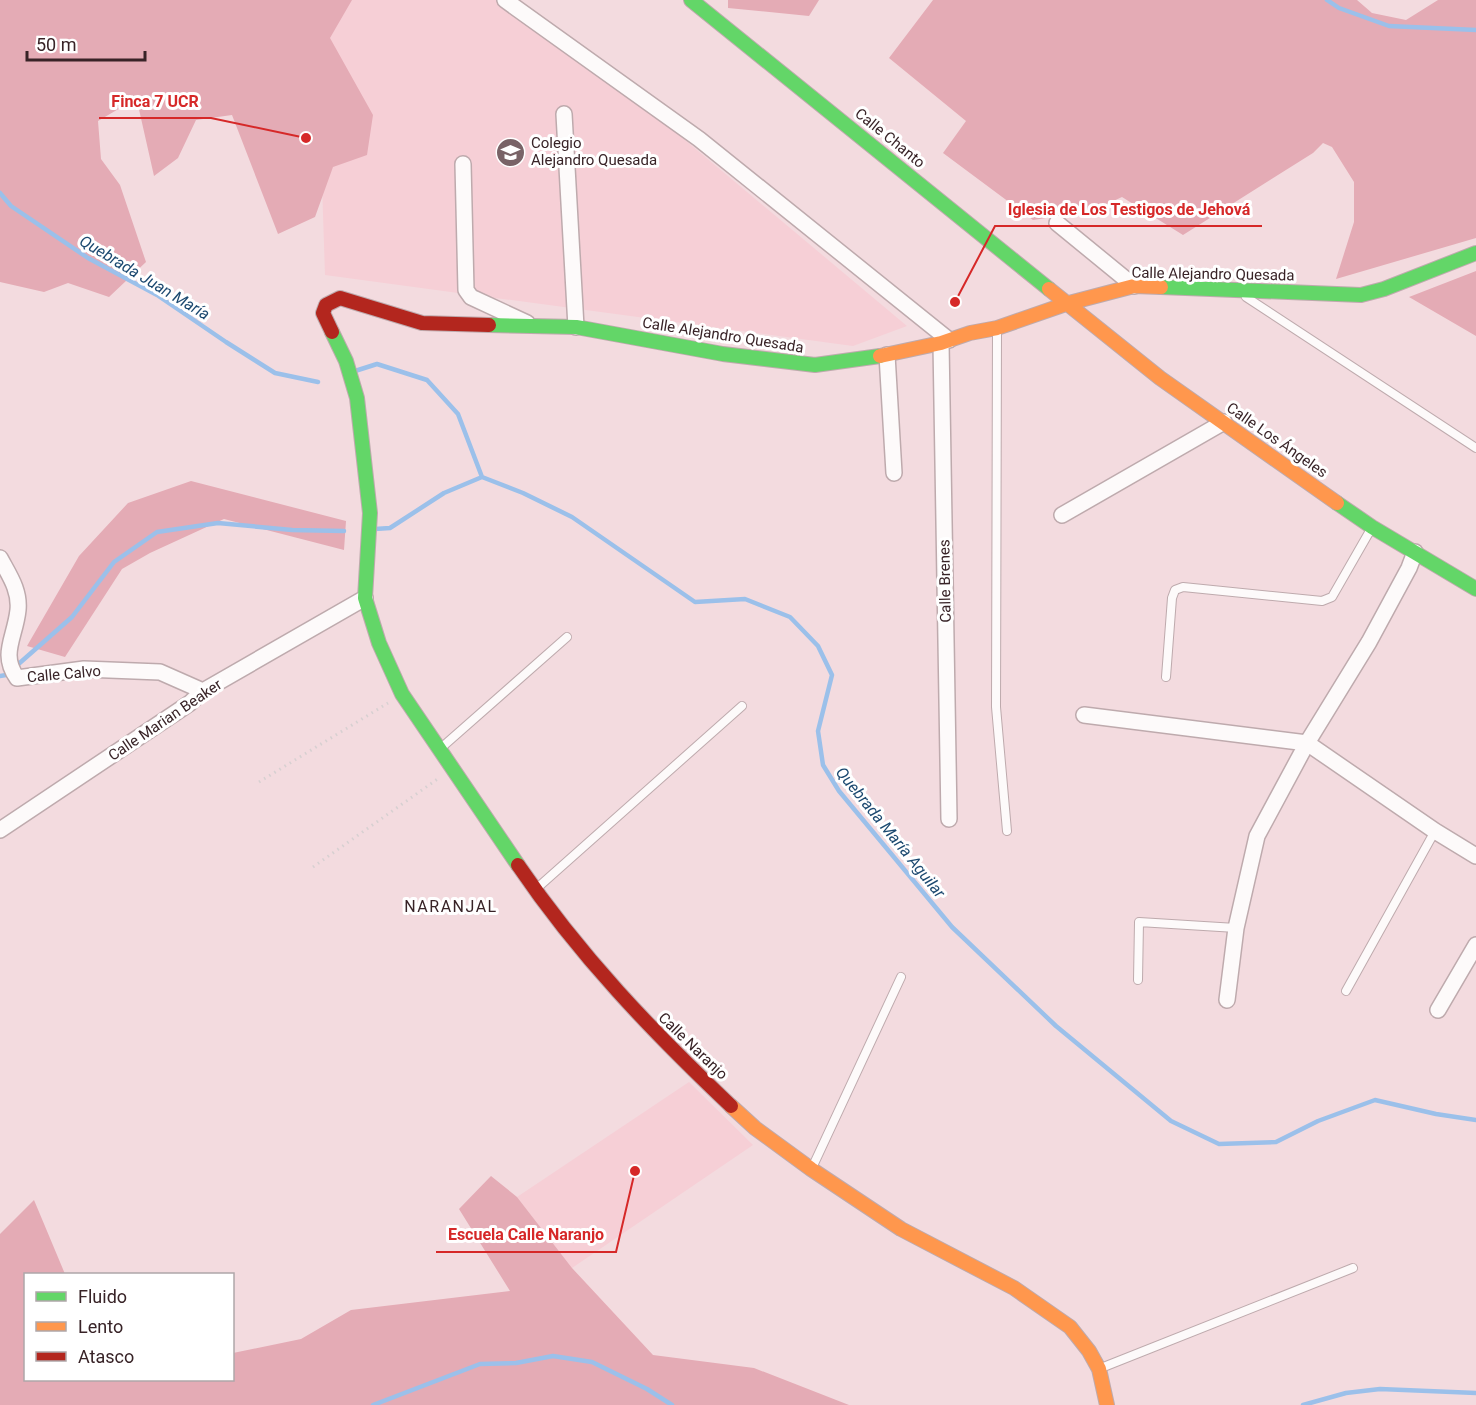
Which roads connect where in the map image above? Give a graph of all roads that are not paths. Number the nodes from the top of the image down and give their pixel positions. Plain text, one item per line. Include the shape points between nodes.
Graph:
1 (505, 0) edge
2 (691, 0) edge
3 (564, 114) dead end
4 (463, 164) dead end
5 (1057, 223) dead end
6 (1476, 253) edge
7 (1134, 286) junction
8 (1235, 290) junction
9 (1069, 303) junction
10 (533, 326) junction
11 (576, 327) junction
12 (997, 328) junction
13 (945, 341) junction
14 (887, 355) junction
15 (1224, 422) junction
16 (1476, 448) edge
17 (894, 473) dead end
18 (1062, 515) dead end
19 (1372, 527) junction
20 (1415, 552) junction
21 (0, 558) edge
22 (1476, 589) edge
23 (365, 598) junction
24 (567, 636) dead end
25 (1166, 677) dead end
26 (203, 691) junction
27 (741, 706) dead end
28 (1084, 715) dead end
29 (1307, 743) junction
30 (440, 749) junction
31 (949, 819) dead end
32 (0, 830) edge
33 (1007, 831) dead end
34 (1436, 831) junction
35 (1476, 856) edge
36 (535, 890) junction
37 (1236, 928) junction
38 (1476, 945) edge
39 (901, 977) dead end
40 (1138, 980) dead end
41 (1346, 992) dead end
42 (1227, 1000) dead end
43 (1438, 1010) dead end
44 (811, 1169) junction
45 (1353, 1268) dead end
46 (1099, 1369) junction
47 (1107, 1405) edge

1 - 13 street via 699,139
2 - 9 street, Calle Chanto
3 - 11 street
4 - 10 street via 466,290 471,297
5 - 7 street
6 - 8 street, Calle Alejandro Quesada via 1384,290 1361,295
7 - 8 street, Calle Alejandro Quesada
7 - 9 street, Calle Alejandro Quesada
8 - 16 lane
9 - 12 street, Calle Alejandro Quesada
9 - 15 street, Calle Los Ángeles via 1160,378
10 - 11 street, Calle Alejandro Quesada
10 - 23 street, Calle Alejandro Quesada via 422,323 340,298 326,305 323,313 346,361 357,398 364,450 370,513
11 - 14 street, Calle Alejandro Quesada via 723,354 815,365
12 - 13 street, Calle Alejandro Quesada
12 - 33 lane via 996,707
13 - 14 street, Calle Alejandro Quesada
13 - 31 street, Calle Brenes
14 - 17 street
15 - 18 street
15 - 19 street, Calle Los Ángeles
19 - 20 street, Calle Los Ángeles
19 - 25 lane via 1332,597 1322,602 1183,587 1175,590
20 - 22 street, Calle Los Ángeles
20 - 29 street via 1369,642
21 - 26 street, Calle Calvo via 16,589 18,611 3,652 4,663 17,678 84,669 160,672
23 - 26 street, Calle Marian Beaker
23 - 30 street, Calle Naranjo via 379,643 402,694
24 - 30 lane
26 - 32 street, Calle Marian Beaker
27 - 36 lane
28 - 29 street
29 - 34 street
29 - 37 street via 1257,836
30 - 36 street, Calle Naranjo
34 - 35 street
34 - 41 lane
36 - 44 street, Calle Naranjo via 604,977 663,1041 754,1128
37 - 40 lane via 1139,922
37 - 42 street
38 - 43 street
39 - 44 lane
44 - 46 street, Calle Naranjo via 901,1229 1014,1288 1070,1327
45 - 46 lane
46 - 47 street, Calle Naranjo

